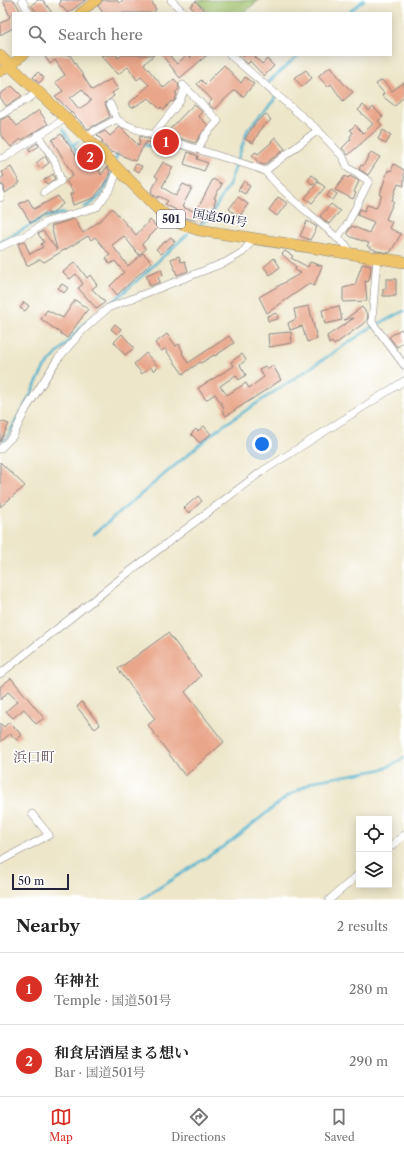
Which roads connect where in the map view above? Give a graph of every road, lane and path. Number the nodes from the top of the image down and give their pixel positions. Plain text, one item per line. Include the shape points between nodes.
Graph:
1 (22, 0) edge
2 (97, 0) edge
3 (171, 0) edge
4 (29, 12) edge
5 (81, 12) edge
6 (183, 12) edge
7 (0, 56) edge
8 (23, 56) edge
9 (231, 56) edge
10 (10, 66) junction
11 (0, 72) edge
12 (37, 91) junction
13 (110, 104) dead end
14 (0, 115) edge
15 (66, 118) junction
16 (117, 118) junction
17 (318, 130) junction
18 (154, 134) junction
19 (38, 135) junction
20 (85, 136) junction
21 (198, 149) junction
22 (0, 158) edge
23 (118, 168) junction
24 (265, 171) junction
25 (0, 189) edge
26 (44, 192) dead end
27 (0, 198) edge
28 (254, 238) junction
29 (337, 238) junction
30 (0, 247) edge
31 (350, 252) junction
32 (377, 257) junction
33 (404, 262) edge
34 (404, 365) edge
35 (404, 380) edge
36 (0, 449) edge
37 (0, 674) edge
38 (32, 814) dead end
39 (404, 835) edge
40 (392, 845) edge
41 (0, 861) edge
42 (356, 877) edge
43 (329, 900) edge

1 - 4 street
2 - 5 main road
3 - 6 street
7 - 10 highway, 国道501号 / 501
8 - 10 main road
9 - 17 street
10 - 11 main road
10 - 12 highway, 国道501号 / 501
12 - 14 street
12 - 15 highway, 国道501号 / 501
13 - 16 street
15 - 19 street
15 - 20 highway, 国道501号 / 501
16 - 18 street via 119,122 132,128
16 - 20 street
17 - 24 street
17 - 29 street via 343,157 348,168 369,181 348,223
18 - 21 street
18 - 21 street via 180,101 184,86 218,121 206,134
19 - 22 street via 4,158
19 - 26 street via 55,162 61,181
20 - 23 highway, 国道501号 / 501
21 - 24 street
23 - 28 highway, 国道501号 / 501 via 150,202 174,221 199,230
23 - 30 street via 111,188 97,207 46,222 30,233
24 - 29 street via 278,187 309,211
25 - 27 street
28 - 31 highway, 国道501号 / 501
28 - 36 street via 243,252 226,262 108,308 98,316 57,360 26,409 13,436
29 - 31 street
31 - 32 highway, 国道501号 / 501
32 - 33 highway, 国道501号 / 501
32 - 34 street via 372,322
35 - 37 street via 261,472
38 - 41 street via 49,835
39 - 40 street
42 - 43 street

